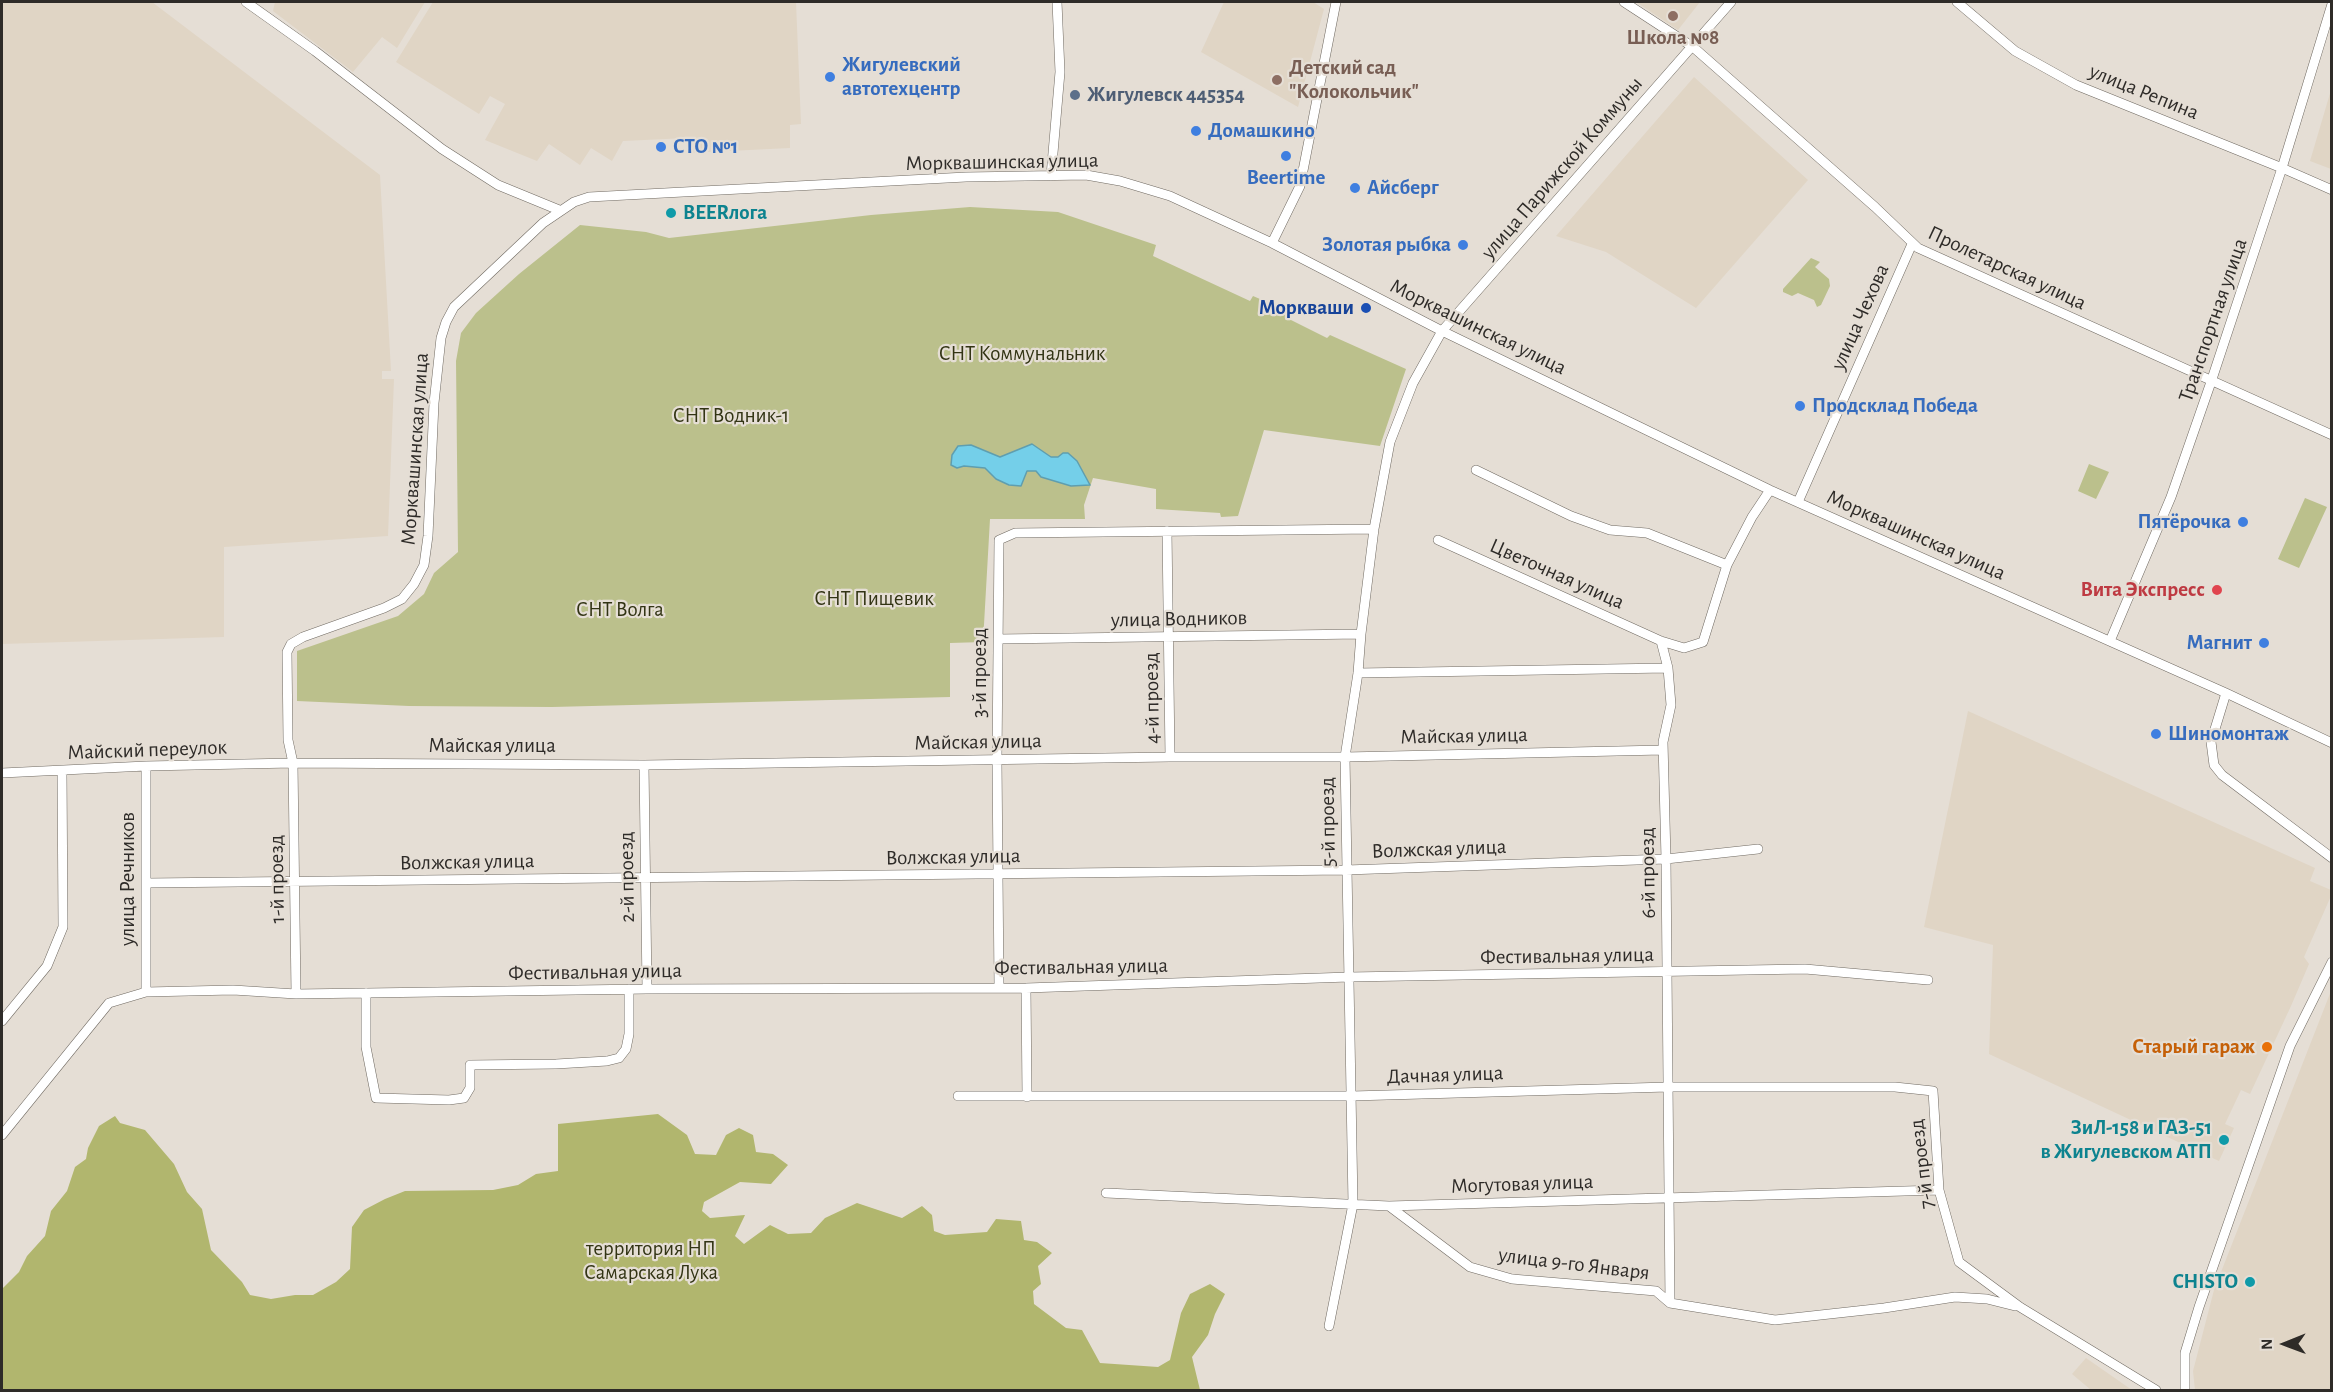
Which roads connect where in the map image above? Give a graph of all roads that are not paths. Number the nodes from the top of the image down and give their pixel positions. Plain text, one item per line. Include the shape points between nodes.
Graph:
1 (246, 2) edge
2 (1057, 2) edge
3 (1336, 2) edge
4 (1624, 2) edge
5 (1731, 2) edge
6 (1957, 2) edge
7 (2331, 4) edge
8 (1693, 47) junction
9 (2282, 168) junction
10 (1051, 176) junction
11 (2331, 190) edge
12 (559, 210) junction
13 (1272, 243) junction
14 (1912, 244) junction
15 (1442, 331) junction
16 (2211, 382) junction
17 (2331, 435) edge
18 (1476, 470) dead end
19 (1770, 490) junction
20 (1798, 502) junction
21 (1374, 529) junction
22 (1167, 531) junction
23 (1438, 540) dead end
24 (1727, 565) junction
25 (1360, 634) junction
26 (1169, 637) junction
27 (998, 639) junction
28 (1661, 640) junction
29 (2110, 641) junction
30 (1668, 668) junction
31 (1358, 673) junction
32 (2226, 693) junction
33 (2331, 743) edge
34 (1663, 750) junction
35 (1170, 757) junction
36 (1345, 757) junction
37 (997, 760) junction
38 (294, 763) junction
39 (644, 765) junction
40 (146, 766) junction
41 (62, 771) junction
42 (2, 773) edge
43 (1758, 849) dead end
44 (2331, 858) edge
45 (1666, 859) junction
46 (1346, 870) junction
47 (999, 874) junction
48 (645, 879) junction
49 (295, 882) junction
50 (147, 883) junction
51 (2331, 962) edge
52 (1668, 973) junction
53 (1349, 977) junction
54 (1928, 980) dead end
55 (999, 987) junction
56 (1026, 988) junction
57 (629, 989) junction
58 (647, 989) junction
59 (146, 992) junction
60 (366, 993) junction
61 (296, 994) junction
62 (2, 1021) edge
63 (1668, 1086) junction
64 (1933, 1091) joint
65 (958, 1096) dead end
66 (1352, 1096) junction
67 (1027, 1097) junction
68 (2, 1135) edge
69 (1939, 1190) junction
70 (1106, 1192) dead end
71 (1670, 1197) junction
72 (1353, 1204) junction
73 (1389, 1206) junction
74 (1670, 1303) junction
75 (2020, 1307) junction
76 (1329, 1326) dead end
77 (2156, 1390) edge
78 (2185, 1390) edge

1 - 12 street via 442,149 498,185
2 - 10 street via 1060,72
3 - 13 street via 1300,186
4 - 8 street, Пролетарская улица
5 - 8 street, улица Парижской Коммуны
6 - 9 street, улица Репина via 2015,51 2076,85
7 - 9 street, Транспортная улица
8 - 14 street, Пролетарская улица
8 - 15 street, улица Парижской Коммуны
9 - 11 street, улица Репина
9 - 16 street, Транспортная улица
10 - 12 street, Морквашинская улица via 589,197
10 - 13 street, Морквашинская улица via 1120,181 1170,196
12 - 38 street, Морквашинская улица via 454,307 446,322 434,403 428,536 424,565 414,584 402,599 303,637 291,644 287,652 288,740
13 - 15 street, Морквашинская улица
14 - 16 street, Пролетарская улица
14 - 20 street, улица Чехова
15 - 19 street, Морквашинская улица
15 - 21 street, 5-й проезд via 1413,383 1390,442
16 - 17 street, Пролетарская улица
16 - 29 street, Транспортная улица via 2171,497
18 - 24 street via 1571,516 1610,530 1647,533
19 - 20 street, Морквашинская улица
19 - 24 street
20 - 29 street, Морквашинская улица
21 - 22 street
21 - 25 street, 5-й проезд
22 - 26 street, 4-й проезд
22 - 27 street, 3-й проезд via 1016,533 999,540
23 - 28 street, Цветочная улица
24 - 28 street via 1702,642 1684,648
25 - 26 street, улица Водников
25 - 31 street, 5-й проезд
26 - 27 street, улица Водников
26 - 35 street, 4-й проезд
27 - 37 street, 3-й проезд
28 - 30 street, 6-й проезд
29 - 32 street, Морквашинская улица
30 - 31 street
30 - 34 street, 6-й проезд via 1671,705
31 - 36 street, 5-й проезд
32 - 33 street, Морквашинская улица
32 - 44 street via 2211,742 2214,765
34 - 36 street, Майская улица
34 - 45 street, 6-й проезд
35 - 36 street, Майская улица
35 - 37 street, Майская улица
36 - 46 street, 5-й проезд
37 - 39 street, Майская улица
37 - 47 street, 3-й проезд
38 - 39 street, Майская улица
38 - 40 street, Майский переулок
38 - 49 street, 1-й проезд
39 - 48 street, 2-й проезд
40 - 41 street, Майский переулок
40 - 50 street, улица Речников
41 - 42 street, Майский переулок
41 - 62 street via 63,927 47,966
43 - 45 street, Волжская улица
45 - 46 street, Волжская улица
45 - 52 street, 6-й проезд
46 - 47 street, Волжская улица
46 - 53 street, 5-й проезд
47 - 48 street, Волжская улица
47 - 55 street, 3-й проезд
48 - 49 street, Волжская улица
48 - 58 street, 2-й проезд
49 - 50 street, Волжская улица
49 - 61 street, 1-й проезд
50 - 59 street, улица Речников
51 - 78 street via 2290,1046 2205,1290 2185,1353
52 - 53 street, Фестивальная улица
52 - 54 street, Фестивальная улица via 1805,969
52 - 63 street, 6-й проезд
53 - 56 street, Фестивальная улица
53 - 66 street, 5-й проезд
55 - 56 street, Фестивальная улица
55 - 58 street, Фестивальная улица
56 - 67 street
57 - 58 street, Фестивальная улица
57 - 60 street, Фестивальная улица
57 - 60 street via 629,1034 619,1058 556,1065 470,1065 470,1088 464,1098 449,1100 376,1098 366,1047
59 - 61 street, Фестивальная улица via 233,990
59 - 68 street, Фестивальная улица via 109,1003
60 - 61 street, Фестивальная улица
63 - 64 street, Дачная улица via 1895,1087
63 - 66 street, Дачная улица
63 - 71 street, 6-й проезд
64 - 69 street, 7-й проезд
65 - 67 street, Дачная улица
66 - 67 street, Дачная улица
66 - 72 street, 5-й проезд
69 - 71 street, Могутовая улица
69 - 75 street, 7-й проезд via 1959,1262
70 - 72 street, Могутовая улица
71 - 73 street, Могутовая улица
71 - 74 street, 6-й проезд
72 - 73 street, Могутовая улица
72 - 76 street, 5-й проезд
73 - 74 street, улица 9-го Января via 1470,1267 1512,1279 1656,1291
74 - 75 street, улица 9-го Января via 1775,1320 1955,1297
75 - 77 street

